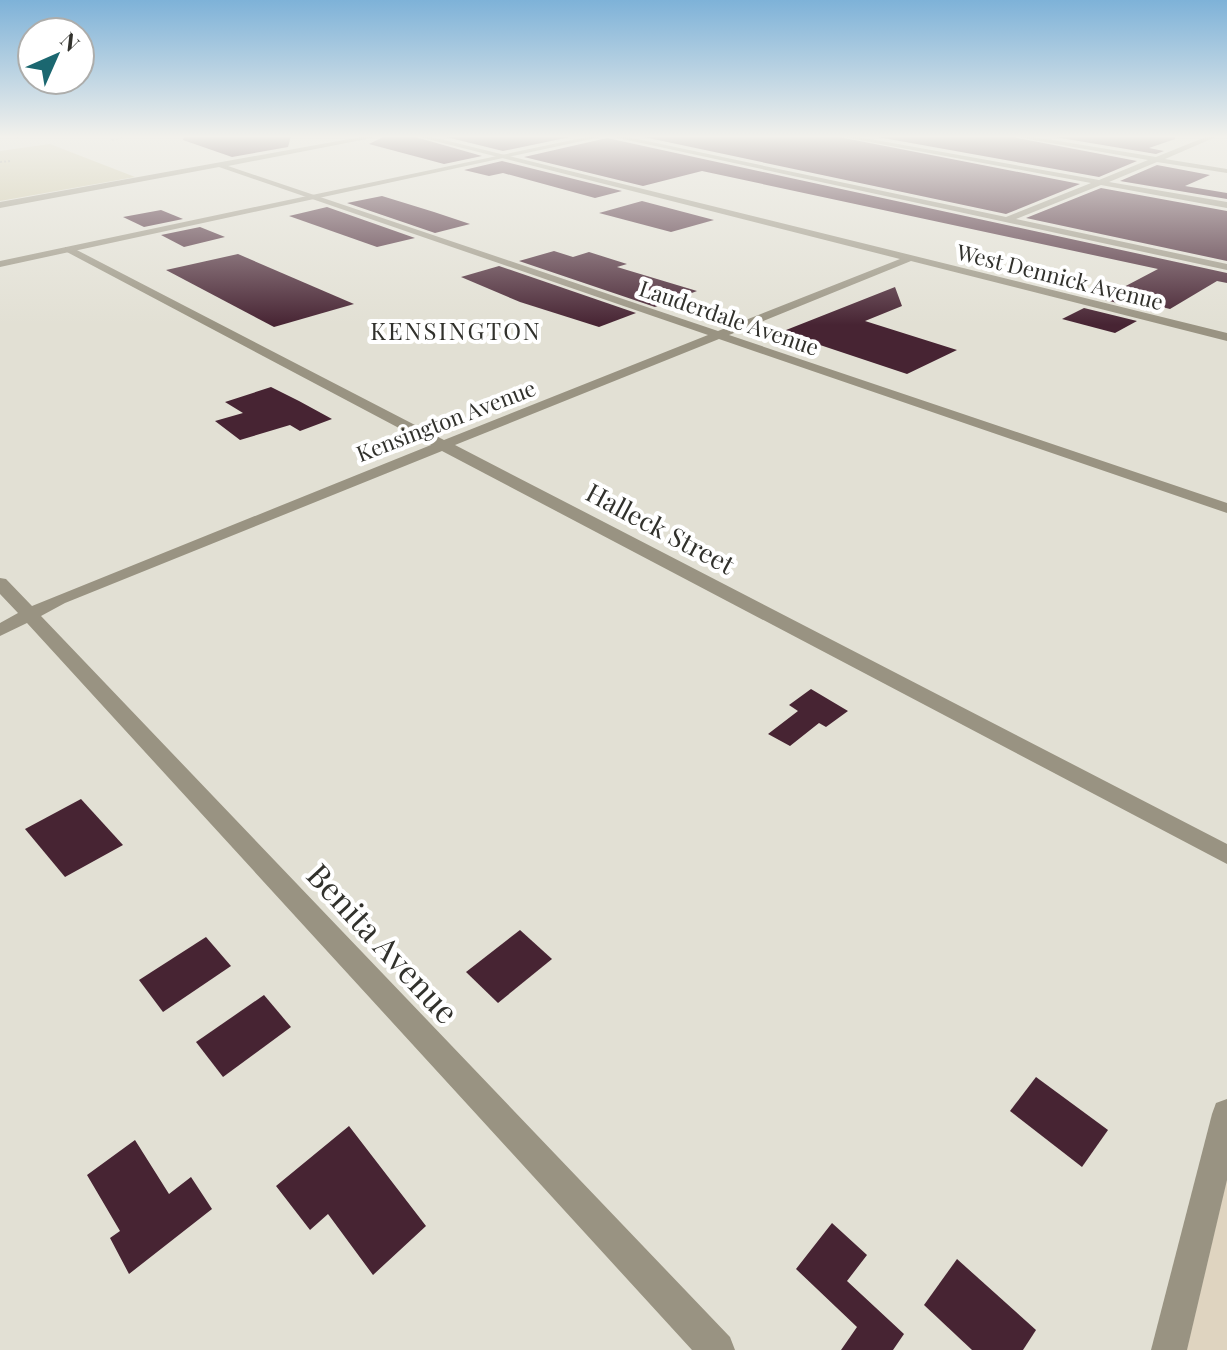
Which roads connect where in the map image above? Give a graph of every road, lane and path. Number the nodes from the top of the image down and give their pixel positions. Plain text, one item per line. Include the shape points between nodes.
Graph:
1 (33, 199) edge
2 (309, 199) edge
3 (317, 199) edge
4 (673, 199) edge
5 (908, 199) edge
6 (1060, 199) edge
7 (1192, 199) edge
8 (0, 205) edge
9 (1227, 205) edge
10 (1007, 220) junction
11 (68, 249) junction
12 (911, 258) junction
13 (0, 264) edge
14 (1227, 267) edge
15 (719, 336) junction
16 (1227, 337) edge
17 (443, 445) junction
18 (1227, 508) edge
19 (0, 583) edge
20 (30, 614) junction
21 (0, 630) edge
22 (1227, 855) edge
23 (1227, 1114) edge
24 (717, 1350) edge
25 (1169, 1350) edge

1 - 8 street
2 - 11 street
3 - 15 street, Lauderdale Avenue
4 - 12 street, West Dennick Avenue
5 - 10 street
6 - 10 street
7 - 9 street
10 - 14 street
11 - 13 street
11 - 17 street, Halleck Street
12 - 15 street, Kensington Avenue
12 - 16 street, West Dennick Avenue
15 - 17 street, Kensington Avenue
15 - 18 street, Lauderdale Avenue
17 - 20 street, Kensington Avenue
17 - 22 street, Halleck Street
19 - 20 street, Benita Avenue
20 - 21 street, Kensington Avenue
20 - 24 street, Benita Avenue
23 - 25 street

